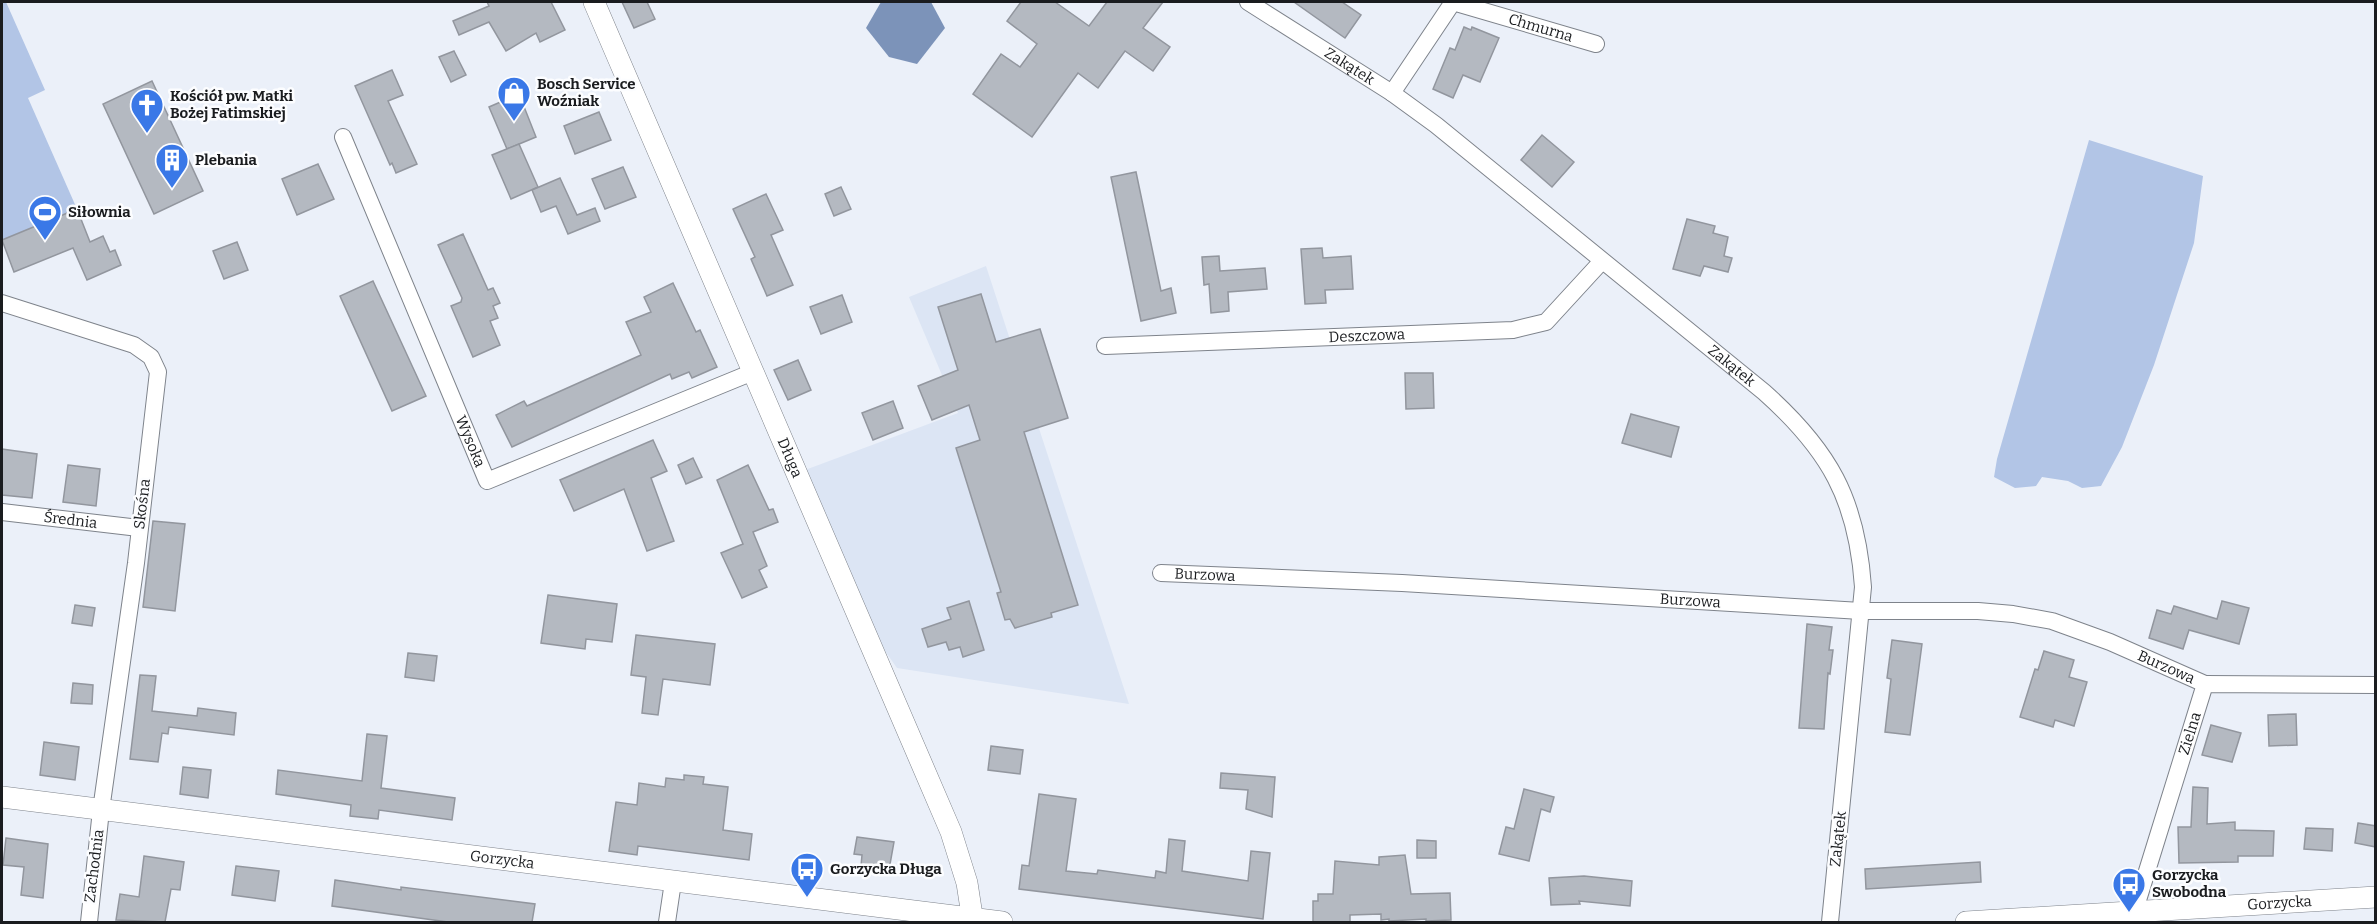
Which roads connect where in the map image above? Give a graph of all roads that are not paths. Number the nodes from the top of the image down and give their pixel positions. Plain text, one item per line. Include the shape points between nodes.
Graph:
1 (594, 2) edge
2 (1248, 2) edge
3 (1596, 44) dead end
4 (1392, 93) junction
5 (343, 137) dead end
6 (1602, 261) junction
7 (2, 303) edge
8 (1105, 346) dead end
9 (753, 372) junction
10 (2, 512) edge
11 (139, 528) junction
12 (1161, 573) dead end
13 (1861, 611) junction
14 (2205, 684) junction
15 (2376, 685) edge
16 (2, 797) edge
17 (101, 810) junction
18 (673, 882) junction
19 (2376, 897) edge
20 (2134, 913) junction
21 (2173, 916) edge
22 (973, 921) edge
23 (89, 922) edge
24 (667, 922) edge
25 (1002, 922) edge
26 (1830, 922) edge
27 (1966, 922) edge

1 - 9 street, Długa
2 - 4 street, Zakątek
3 - 4 street, Chmurna via 1454,2
4 - 6 street, Zakątek via 1436,124
5 - 9 street, Wysoka via 487,481
6 - 8 street, Deszczowa via 1546,322 1513,330
6 - 13 street, Zakątek via 1764,392 1816,446 1843,491 1854,521 1860,553
7 - 11 street, Skośna via 134,345 151,357 158,372
9 - 22 street, Długa via 951,832 967,883
10 - 11 street, Średnia
11 - 17 street, Skośna
12 - 13 street, Burzowa via 1402,583
13 - 14 street, Burzowa via 1978,611 2052,621
13 - 26 street, Zakątek
14 - 15 street
14 - 20 street, Zielna
16 - 17 street, Gorzycka
17 - 18 street, Gorzycka
17 - 23 street, Zachodnia
18 - 22 street, Gorzycka
18 - 24 street
19 - 21 street, Gorzycka
20 - 21 street, Gorzycka
20 - 27 street, Gorzycka
22 - 25 street, Gorzycka

